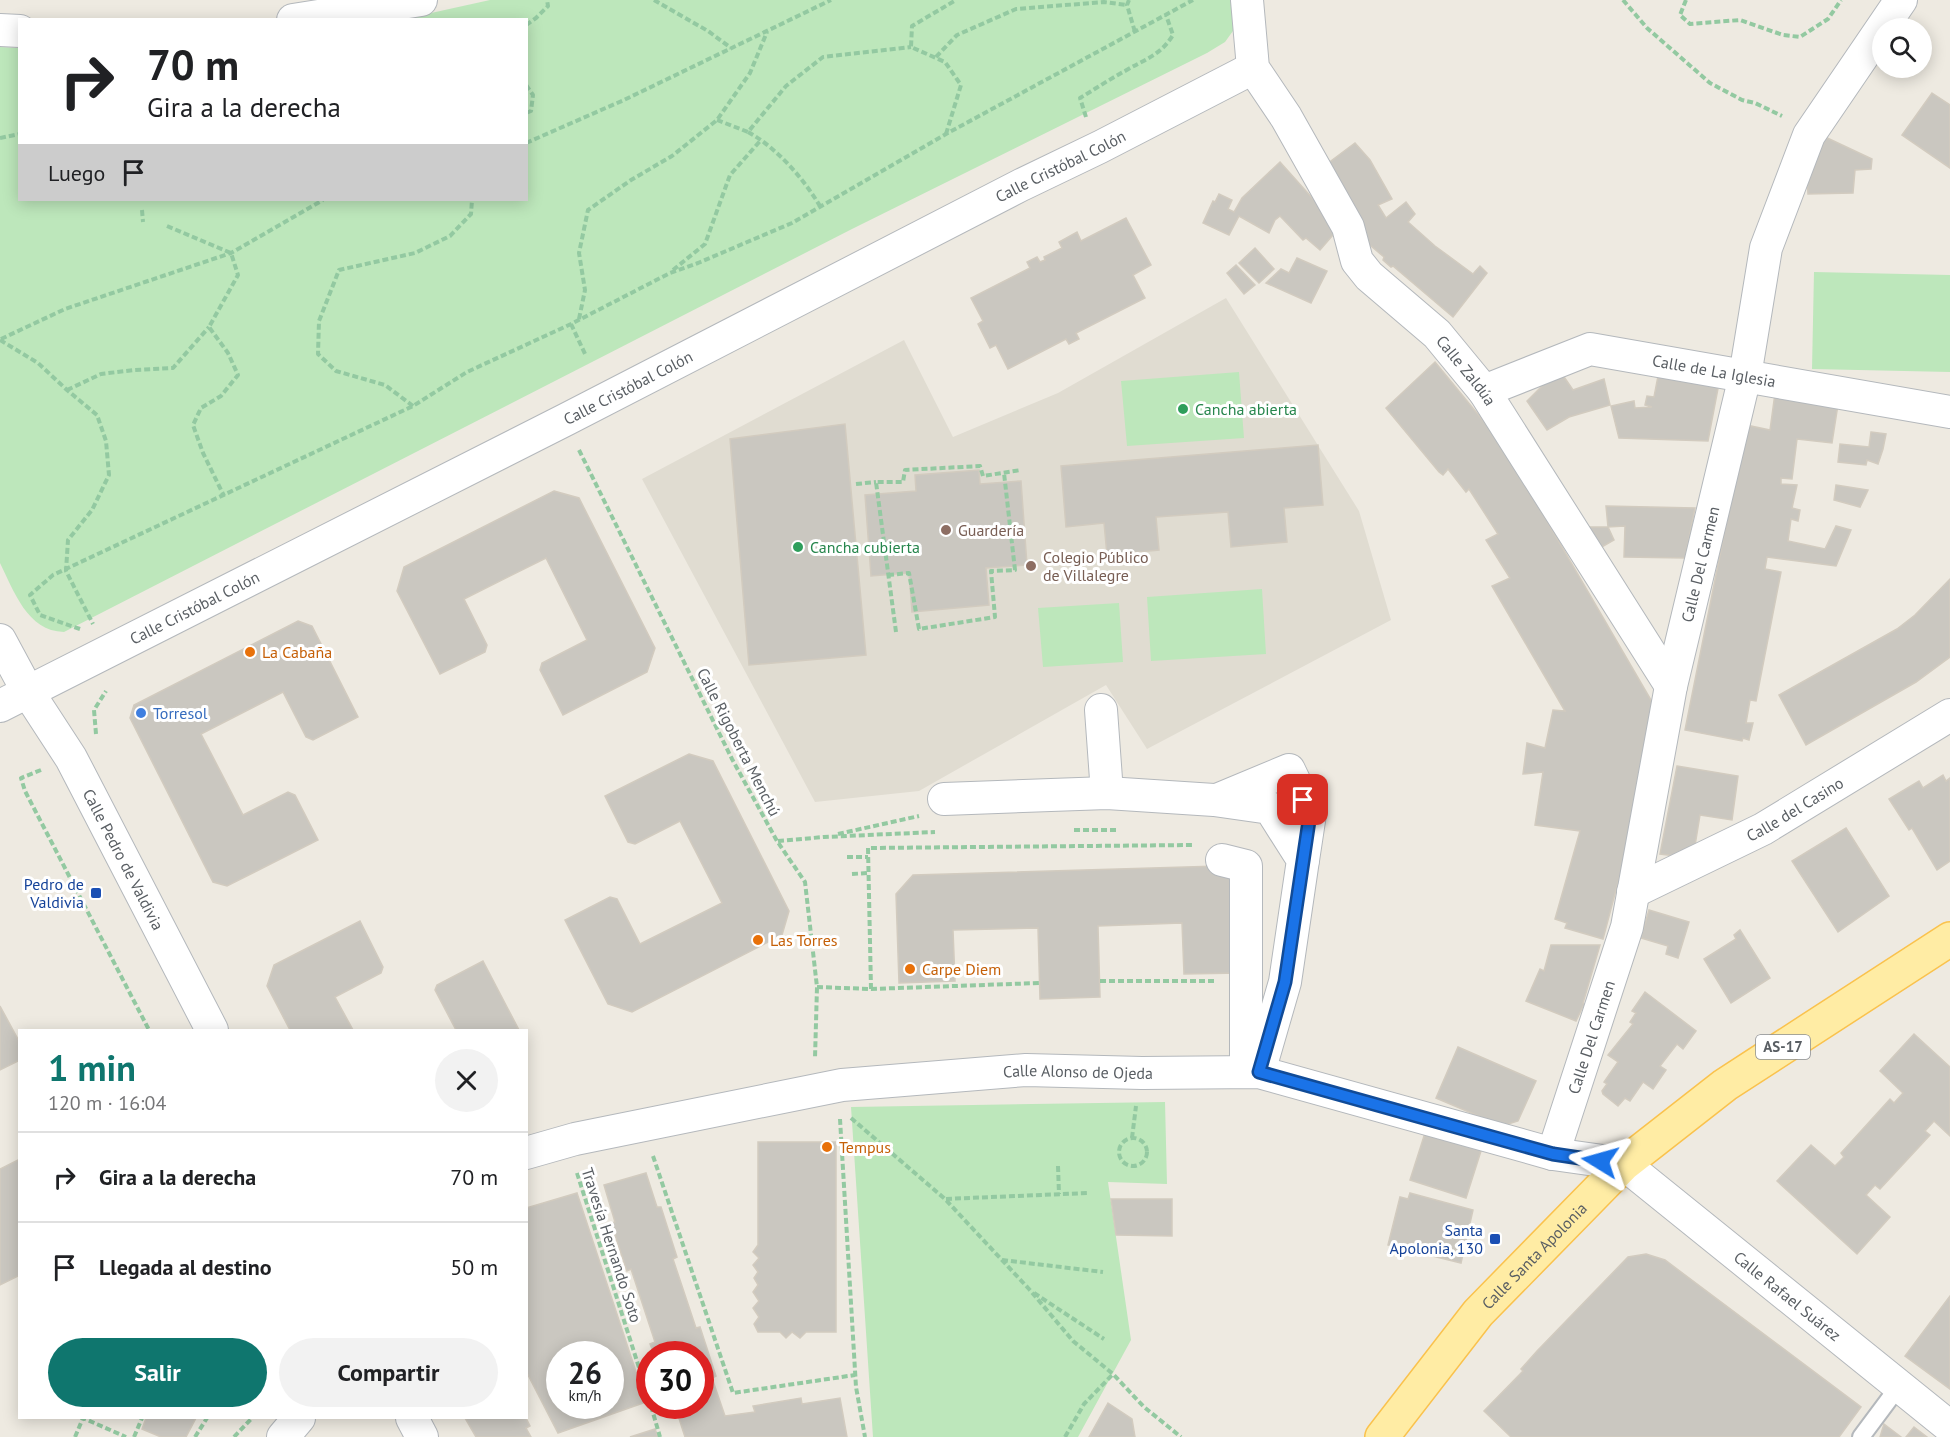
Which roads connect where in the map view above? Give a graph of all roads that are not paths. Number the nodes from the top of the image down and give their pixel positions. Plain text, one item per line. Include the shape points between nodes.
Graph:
1 (421, 0) edge
2 (1247, 0) edge
3 (1901, 0) edge
4 (306, 18) edge
5 (0, 30) edge
6 (18, 32) edge
7 (1253, 68) junction
8 (1745, 376) junction
9 (1484, 391) junction
10 (1950, 412) edge
11 (0, 640) edge
12 (1671, 686) junction
13 (28, 692) junction
14 (0, 706) edge
15 (1101, 710) dead end
16 (1950, 715) edge
17 (1107, 793) junction
18 (944, 799) dead end
19 (1214, 800) junction
20 (1209, 852) road end
21 (1303, 860) junction
22 (1633, 892) junction
23 (1950, 939) edge
24 (211, 1029) edge
25 (1252, 1072) junction
26 (528, 1152) edge
27 (1553, 1154) junction
28 (1623, 1164) junction
29 (1899, 1386) junction
30 (298, 1419) edge
31 (413, 1419) edge
32 (1950, 1427) edge
33 (283, 1437) edge
34 (422, 1437) edge
35 (1382, 1437) edge
36 (1862, 1437) edge

1 - 4 street
2 - 7 street
3 - 8 street, Calle Del Carmen via 1809,135 1766,248
5 - 6 street
7 - 9 street, Calle Zaldúa via 1286,117 1348,227 1357,261 1437,334
7 - 13 street, Calle Cristóbal Colón
8 - 9 street, Calle de La Iglesia via 1590,349
8 - 10 street, Calle de La Iglesia
8 - 12 street, Calle Del Carmen
9 - 12 street, Calle Zaldúa
11 - 13 street, Calle Pedro de Valdivia
12 - 22 street, Calle Del Carmen
13 - 14 street, Calle Cristóbal Colón
13 - 24 street, Calle Pedro de Valdivia via 71,758
15 - 17 street
16 - 22 street, Calle del Casino via 1763,829
17 - 18 street
17 - 19 street
19 - 21 street via 1270,808
19 - 21 street via 1290,770 1310,814
20 - 25 street via 1246,866
21 - 25 street via 1285,982
22 - 27 street, Calle Del Carmen via 1627,927
23 - 28 main road, Calle Santa Apolonia / AS-17 via 1725,1085
25 - 26 street, Calle Alonso de Ojeda via 1026,1070 842,1086 575,1139
25 - 27 street, Calle Alonso de Ojeda
27 - 28 street, Calle Alonso de Ojeda
28 - 29 street, Calle Rafael Suárez
28 - 35 main road, Calle Santa Apolonia / AS-17 via 1478,1313
29 - 32 street, Calle Rafael Suárez
29 - 36 lane
30 - 33 street
31 - 34 street

